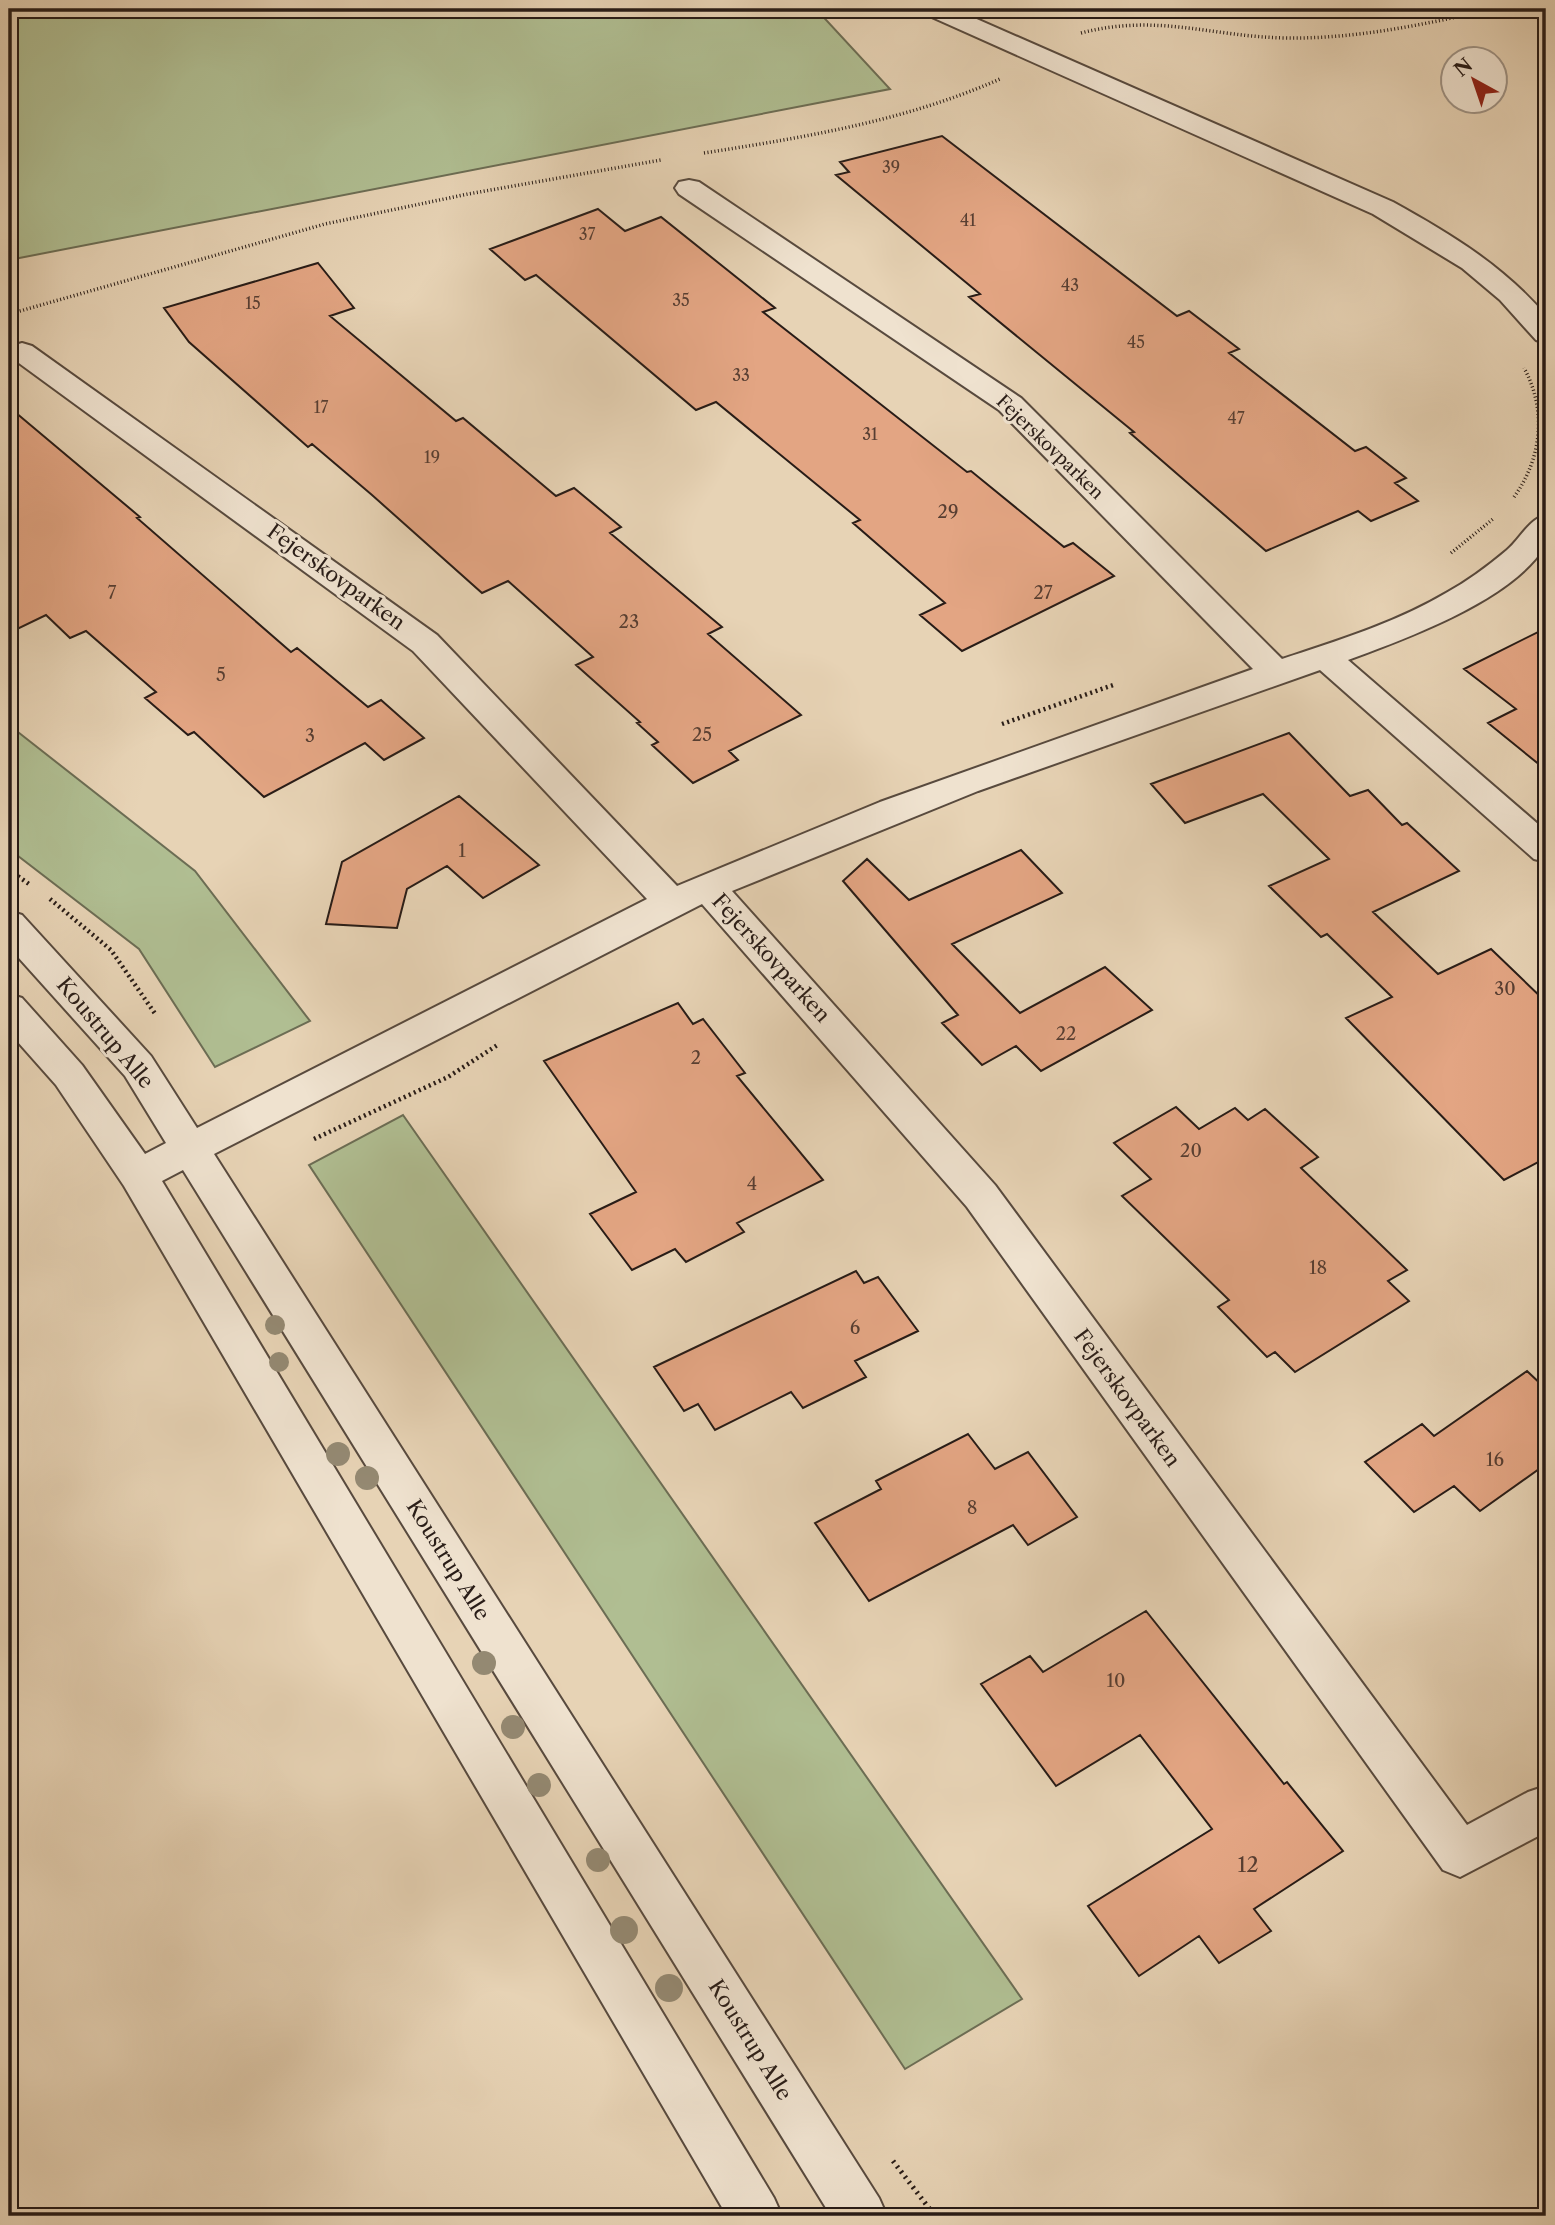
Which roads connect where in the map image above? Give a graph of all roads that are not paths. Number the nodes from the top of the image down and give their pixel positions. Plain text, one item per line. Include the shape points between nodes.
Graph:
1 (933, 9) edge
2 (689, 188) dead end
3 (1546, 334) edge
4 (22, 352) dead end
5 (1546, 524) edge
6 (1325, 656) junction
7 (1276, 673) junction
8 (1546, 850) edge
9 (690, 895) junction
10 (9, 924) edge
11 (9, 1008) edge
12 (191, 1149) junction
13 (138, 1175) junction
14 (1545, 1808) edge
15 (756, 2216) edge
16 (861, 2216) edge

1 - 3 street via 1383,208 1438,237 1499,281
2 - 7 street, Fejerskovparken via 1010,404
4 - 9 street, Fejerskovparken via 425,643
5 - 6 street, Fejerskovparken via 1497,575 1449,605
6 - 7 street, Fejerskovparken
6 - 8 street
7 - 9 street, Fejerskovparken via 871,818
9 - 12 street, Fejerskovparken
9 - 14 street, Fejerskovparken via 981,1196 1460,1854
10 - 12 street, Koustrup Alle via 138,1066
11 - 13 street via 69,1075
12 - 13 street, Fejerskovparken
12 - 16 street, Koustrup Alle
13 - 15 street

